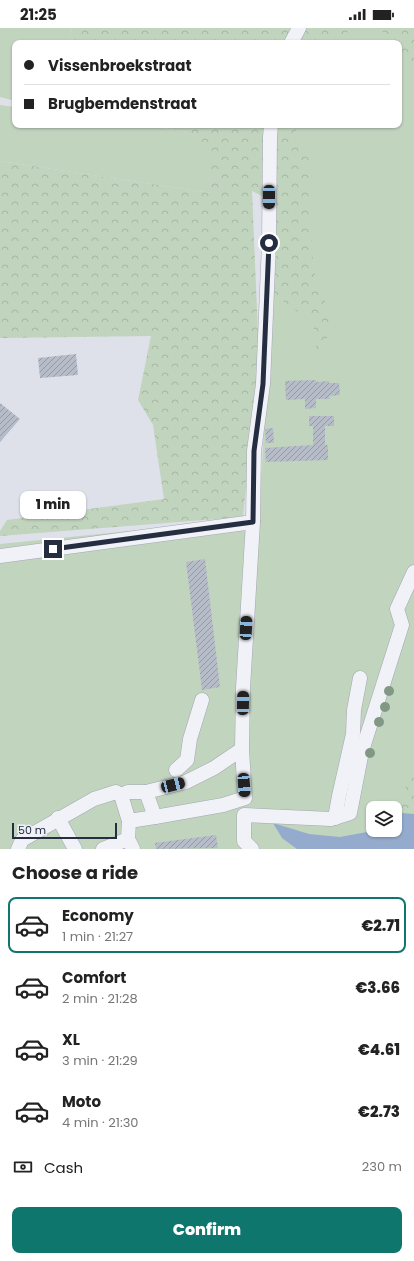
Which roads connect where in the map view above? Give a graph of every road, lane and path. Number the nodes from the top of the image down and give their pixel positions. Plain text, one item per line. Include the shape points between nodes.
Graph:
1 (298, 28) edge
2 (292, 40) edge
3 (271, 128) edge
4 (253, 522) junction
5 (0, 556) edge
6 (414, 572) edge
7 (360, 678) dead end
8 (202, 700) dead end
9 (242, 749) junction
10 (176, 770) dead end
11 (146, 792) junction
12 (121, 795) junction
13 (154, 817) junction
14 (58, 818) junction
15 (335, 818) junction
16 (129, 821) junction
17 (130, 844) edge
18 (18, 849) edge
19 (75, 849) edge
20 (103, 849) edge
21 (252, 849) edge

1 - 2 street
3 - 4 street via 264,376 254,451
4 - 5 street
4 - 9 street
6 - 15 street via 397,609 402,625 362,751 350,813
7 - 15 street via 353,734
8 - 10 street via 190,739 187,760
9 - 11 street via 214,768 186,782
9 - 13 street via 245,798 223,805
11 - 12 street via 128,792
11 - 13 street
12 - 14 street via 116,792 94,799
12 - 16 street
13 - 16 street
14 - 18 street via 22,840
14 - 19 street
15 - 21 street via 244,815 244,841
16 - 17 street
17 - 20 street

